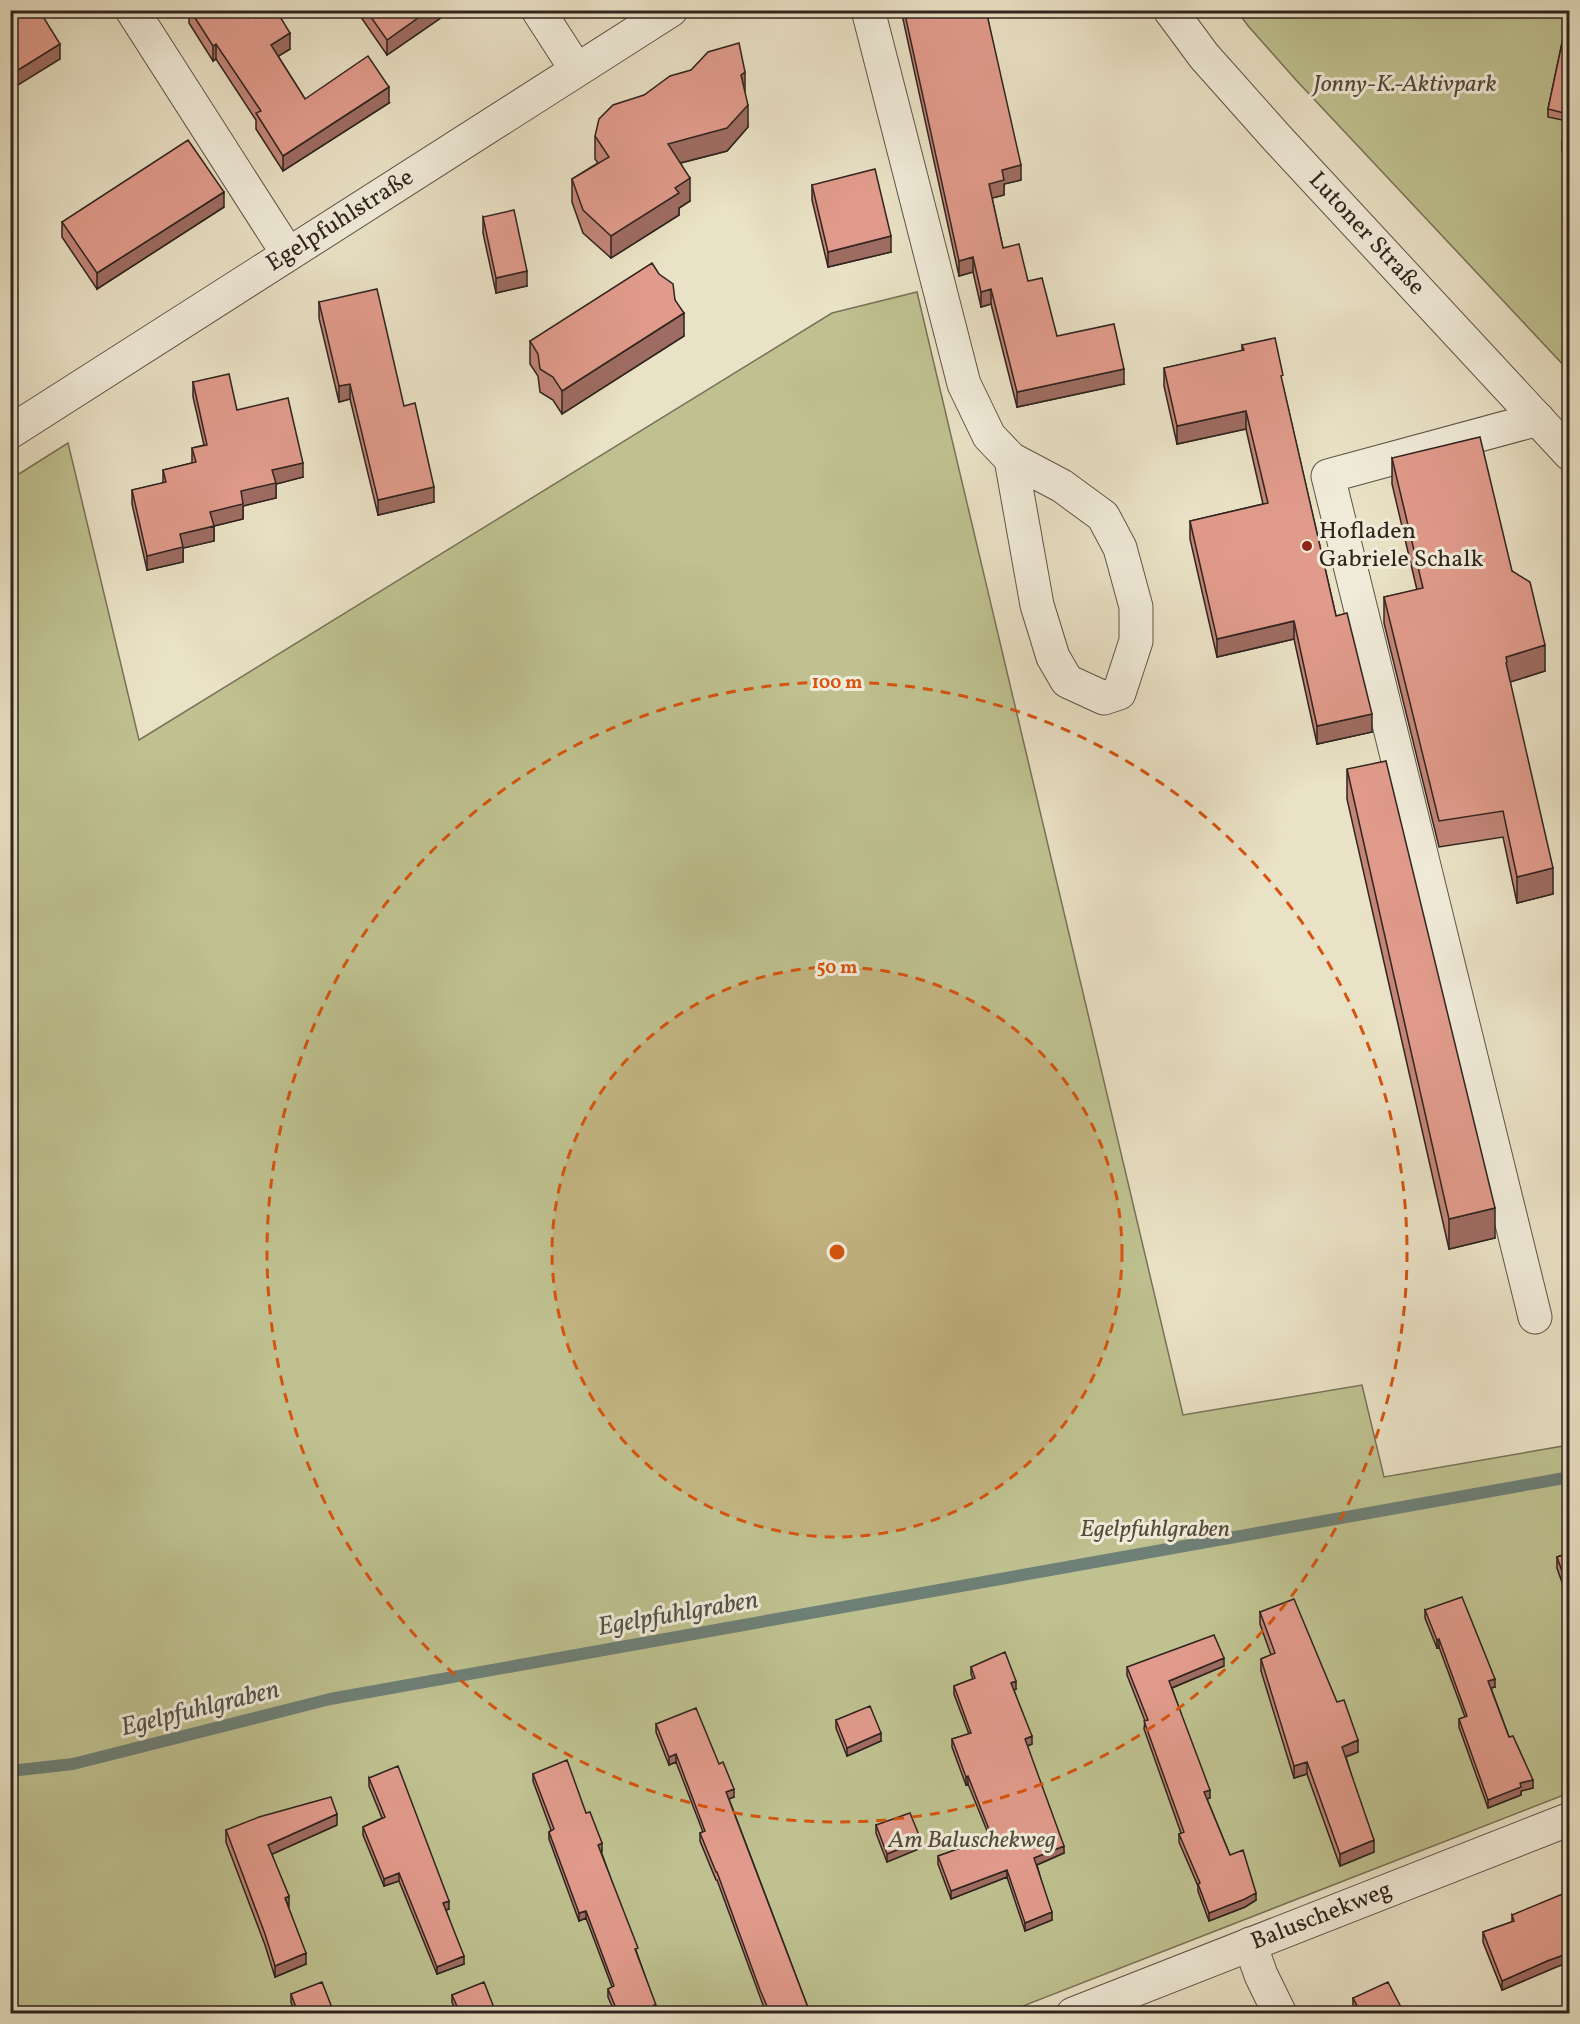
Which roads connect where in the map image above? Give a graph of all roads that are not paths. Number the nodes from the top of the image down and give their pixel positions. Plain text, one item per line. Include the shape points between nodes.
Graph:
1 (132, 10) edge
2 (538, 10) edge
3 (671, 10) edge
4 (868, 10) edge
5 (1170, 10) edge
6 (576, 69) junction
7 (288, 254) junction
8 (1538, 419) junction
9 (10, 432) edge
10 (1569, 454) edge
11 (1011, 459) junction
12 (1534, 1317) dead end
13 (1569, 1819) edge
14 (1250, 1944) junction
15 (1074, 2013) edge
16 (1280, 2013) edge

1 - 7 street
2 - 6 street
3 - 6 street, Egelpfuhlstraße
4 - 11 street via 964,384 989,436
5 - 8 street, Lutoner Straße via 1204,56 1277,138
6 - 7 street, Egelpfuhlstraße
7 - 9 street, Egelpfuhlstraße
8 - 10 street, Lutoner Straße
8 - 12 street via 1328,476
11 - 11 street via 1062,486 1103,516 1120,548 1136,607 1136,641 1119,693 1104,698 1083,690 1067,681 1053,657 1037,605
13 - 14 street, Baluschekweg
14 - 15 street, Baluschekweg
14 - 16 street

